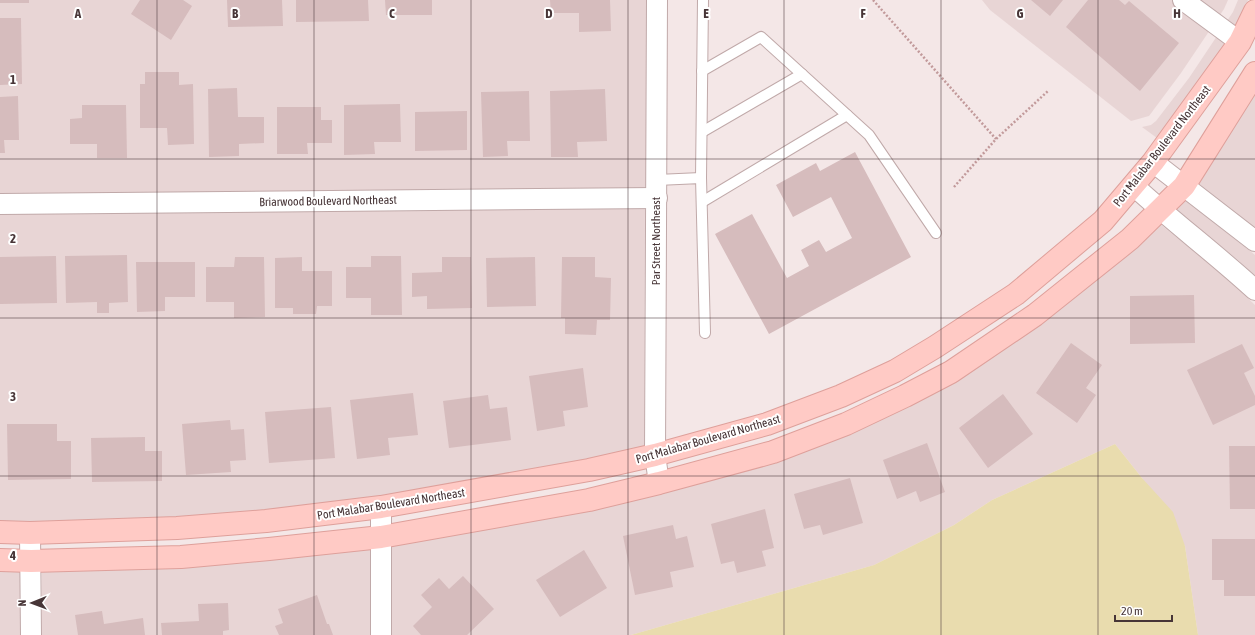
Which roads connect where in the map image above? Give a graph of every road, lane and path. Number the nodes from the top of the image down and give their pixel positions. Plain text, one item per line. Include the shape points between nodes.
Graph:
1 (657, 0) edge
2 (703, 0) edge
3 (873, 0) edge
4 (1183, 0) edge
5 (1255, 11) edge
6 (1240, 42) junction
7 (702, 71) junction
8 (1255, 73) edge
9 (802, 74) junction
10 (1048, 91) dead end
11 (847, 116) junction
12 (702, 132) junction
13 (996, 139) junction
14 (1153, 162) junction
15 (701, 178) junction
16 (1134, 186) junction
17 (1184, 186) junction
18 (954, 187) dead end
19 (657, 189) junction
20 (702, 202) junction
21 (0, 204) edge
22 (1160, 210) junction
23 (936, 233) dead end
24 (1255, 241) edge
25 (1255, 290) edge
26 (705, 333) dead end
27 (655, 454) junction
28 (659, 483) junction
29 (380, 507) junction
30 (0, 532) edge
31 (30, 533) junction
32 (381, 537) junction
33 (0, 560) edge
34 (31, 561) junction
35 (31, 635) edge
36 (381, 635) edge

1 - 19 street, Par Street Northeast
2 - 7 lane
3 - 13 path
4 - 6 street
5 - 6 street, Port Malabar Boulevard Northeast
6 - 14 street, Port Malabar Boulevard Northeast
7 - 9 lane via 761,37
7 - 12 lane
8 - 17 street
9 - 11 lane
9 - 12 lane
10 - 13 path
11 - 20 lane
11 - 23 lane via 869,135
12 - 15 lane
13 - 18 path
14 - 16 street, Port Malabar Boulevard Northeast
14 - 17 street
15 - 19 lane
15 - 20 lane
16 - 22 street
16 - 27 street, Port Malabar Boulevard Northeast via 1103,221 1016,294 895,371 840,396 767,424
17 - 22 street
17 - 24 street
19 - 21 street, Briarwood Boulevard Northeast
19 - 27 street, Par Street Northeast
20 - 26 lane
22 - 25 street via 1231,267
22 - 28 street via 1130,239 1035,315 950,372 846,424 773,452
27 - 28 street, Par Street Northeast
27 - 29 street, Port Malabar Boulevard Northeast via 589,470
28 - 32 street via 589,500
29 - 31 street, Port Malabar Boulevard Northeast via 221,525
29 - 32 street
30 - 31 street, Port Malabar Boulevard Northeast
31 - 34 street
32 - 34 street via 181,557
32 - 36 street
33 - 34 street
34 - 35 street

